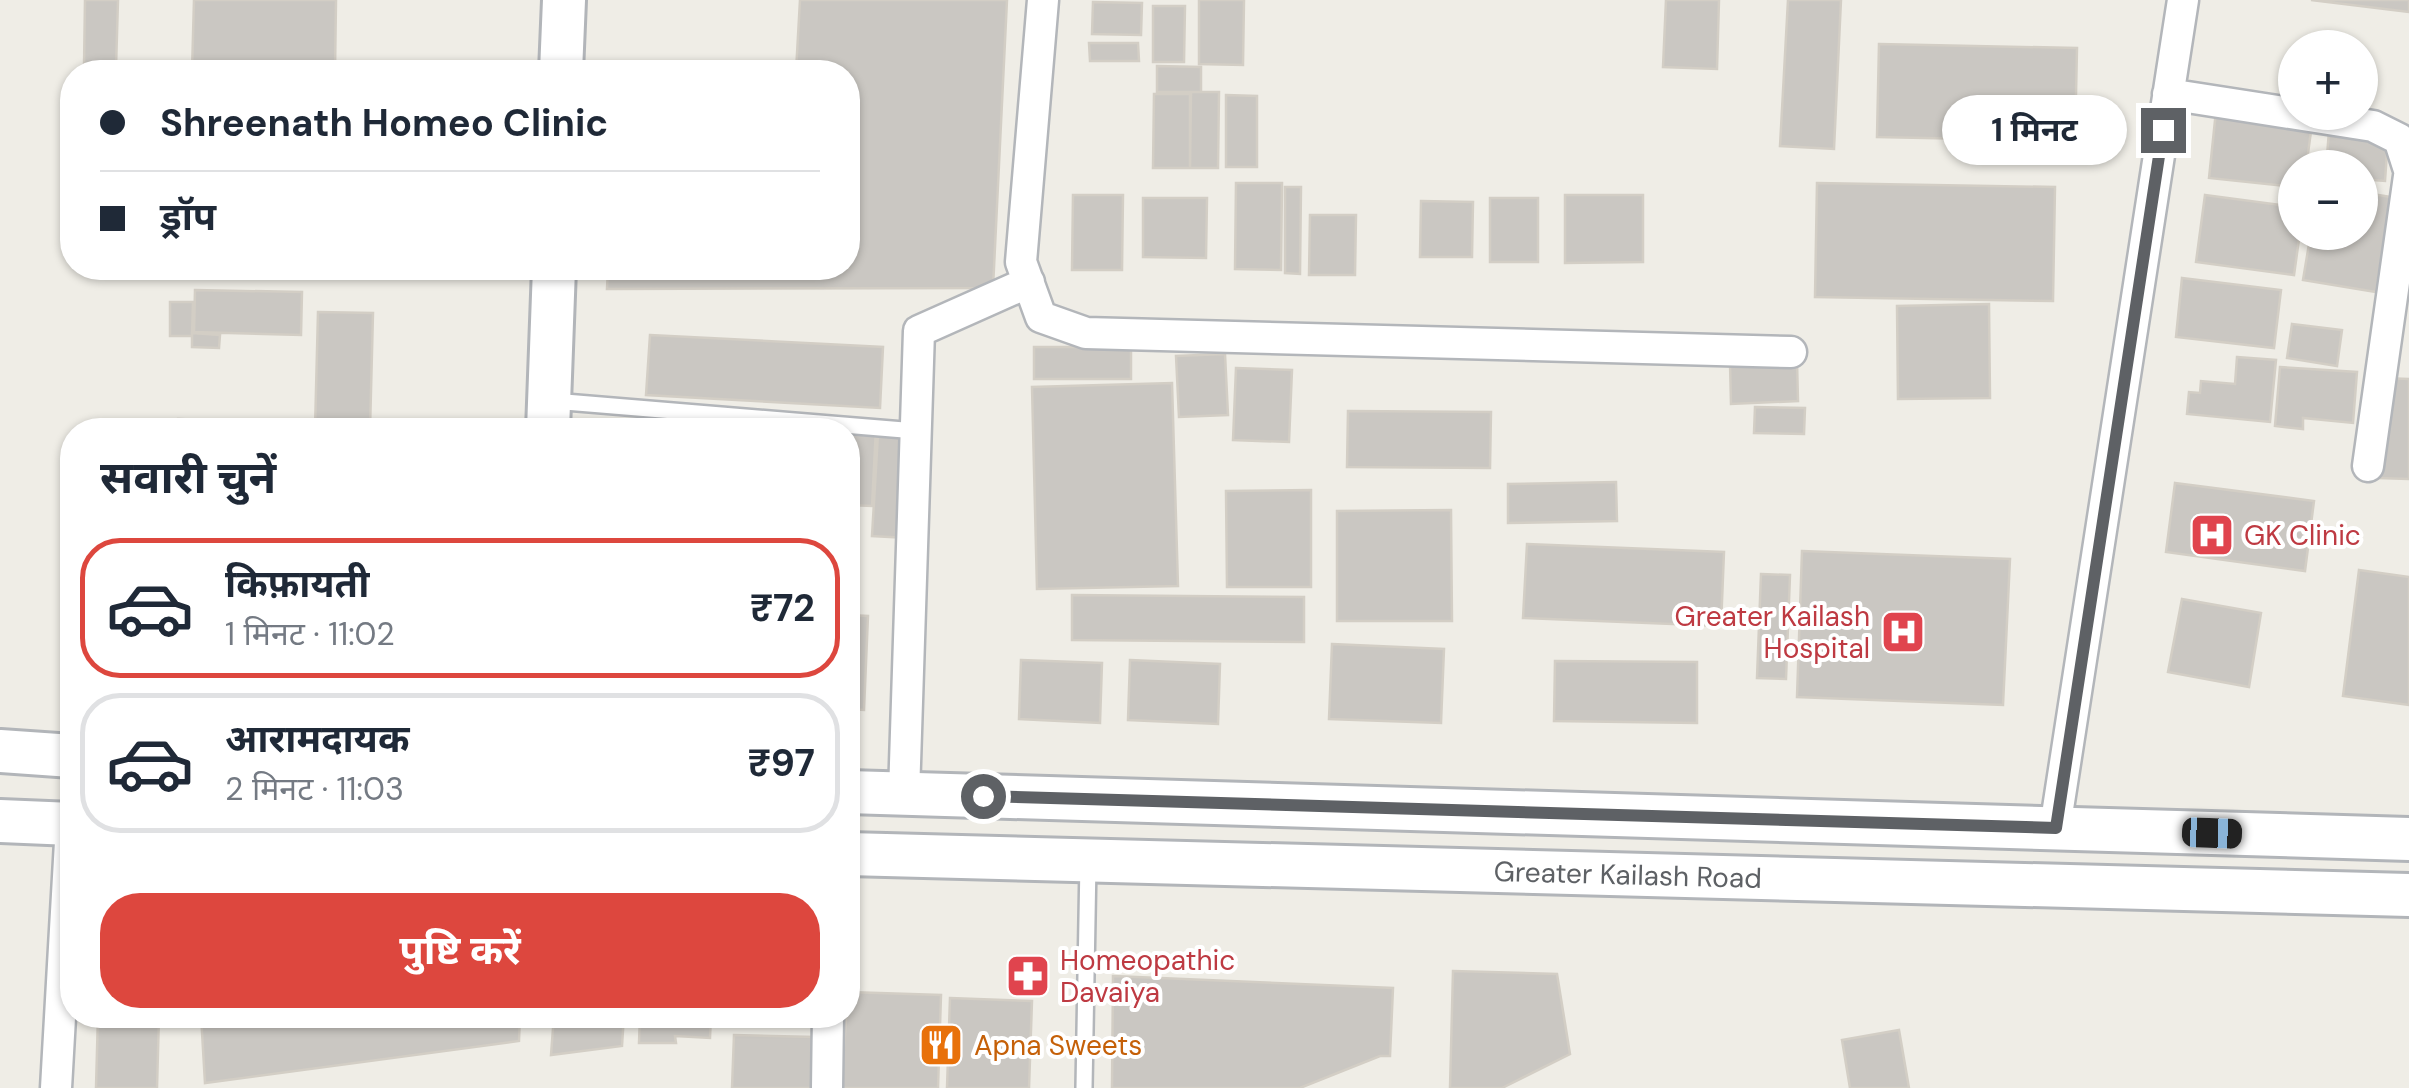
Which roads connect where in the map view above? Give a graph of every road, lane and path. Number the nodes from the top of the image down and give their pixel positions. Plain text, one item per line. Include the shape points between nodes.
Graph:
1 (564, 0) edge
2 (1043, 0) edge
3 (2183, 0) edge
4 (562, 60) edge
5 (2168, 94) junction
6 (2409, 173) edge
7 (554, 280) edge
8 (1029, 282) junction
9 (1791, 352) dead end
10 (549, 415) edge
11 (618, 418) edge
12 (860, 429) edge
13 (916, 431) junction
14 (2368, 466) dead end
15 (0, 752) edge
16 (60, 755) edge
17 (860, 792) edge
18 (904, 794) junction
19 (0, 821) edge
20 (60, 824) edge
21 (2056, 828) junction
22 (2409, 839) edge
23 (860, 854) edge
24 (1088, 858) junction
25 (2409, 895) edge
26 (60, 1022) edge
27 (828, 1028) edge
28 (56, 1088) edge
29 (826, 1088) edge
30 (1084, 1088) edge

1 - 4 main road
2 - 8 street via 1021,262
3 - 5 street
5 - 6 street via 2374,126 2399,139
5 - 21 street
6 - 14 street
7 - 10 main road
8 - 9 street via 1041,317 1086,333
8 - 13 street via 919,331
10 - 11 lane
12 - 13 lane
13 - 18 street
15 - 16 main road
17 - 18 main road, Greater Kailash Road
18 - 21 main road, Greater Kailash Road
19 - 20 main road
21 - 22 main road, Greater Kailash Road
23 - 24 main road, Greater Kailash Road
24 - 25 main road, Greater Kailash Road
24 - 30 lane
26 - 28 street
27 - 29 street

